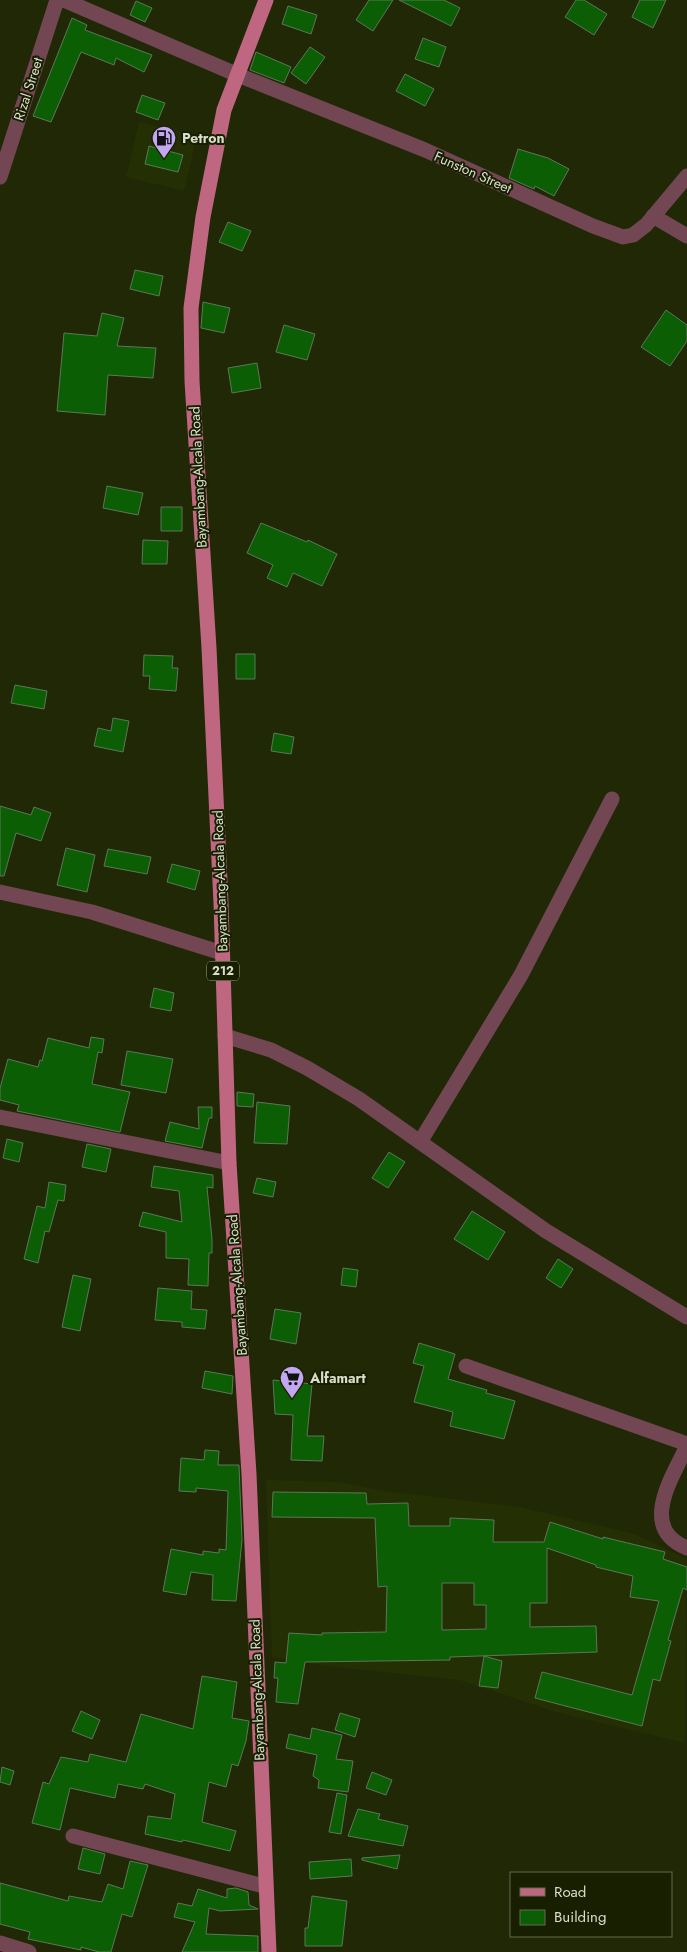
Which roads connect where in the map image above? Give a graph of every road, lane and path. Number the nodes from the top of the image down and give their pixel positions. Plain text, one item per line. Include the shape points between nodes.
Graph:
1 (56, 0) edge
2 (64, 0) edge
3 (266, 0) edge
4 (238, 75) junction
5 (687, 176) edge
6 (0, 177) edge
7 (653, 216) junction
8 (687, 236) edge
9 (612, 799) dead end
10 (0, 892) edge
11 (222, 953) junction
12 (225, 1036) junction
13 (0, 1118) edge
14 (420, 1142) junction
15 (230, 1163) junction
16 (687, 1316) edge
17 (466, 1366) dead end
18 (687, 1445) edge
19 (687, 1548) edge
20 (73, 1836) dead end
21 (264, 1886) junction
22 (0, 1942) edge
23 (29, 1952) edge
24 (269, 1952) edge

1 - 6 street, Rizal Street
2 - 4 street, Funston Street
3 - 4 main road, Bayambang-Alcala Road / 212
4 - 7 street, Funston Street via 425,150 622,237 633,235
4 - 11 main road, Bayambang-Alcala Road / 212 via 224,110 212,162 191,308 192,381 209,648
5 - 7 street, Funston Street
7 - 8 street
9 - 14 street via 521,975
10 - 11 street via 92,912
11 - 12 main road, Bayambang-Alcala Road / 212
12 - 14 street via 271,1050 307,1068 359,1099
12 - 15 main road, Bayambang-Alcala Road / 212
13 - 15 street
14 - 16 street via 546,1231
15 - 21 main road, Bayambang-Alcala Road / 212 via 248,1474
17 - 18 street
18 - 19 street via 662,1500 662,1520 667,1533 676,1544
20 - 21 street
21 - 24 main road, Bayambang-Alcala Road / 212
22 - 23 street

